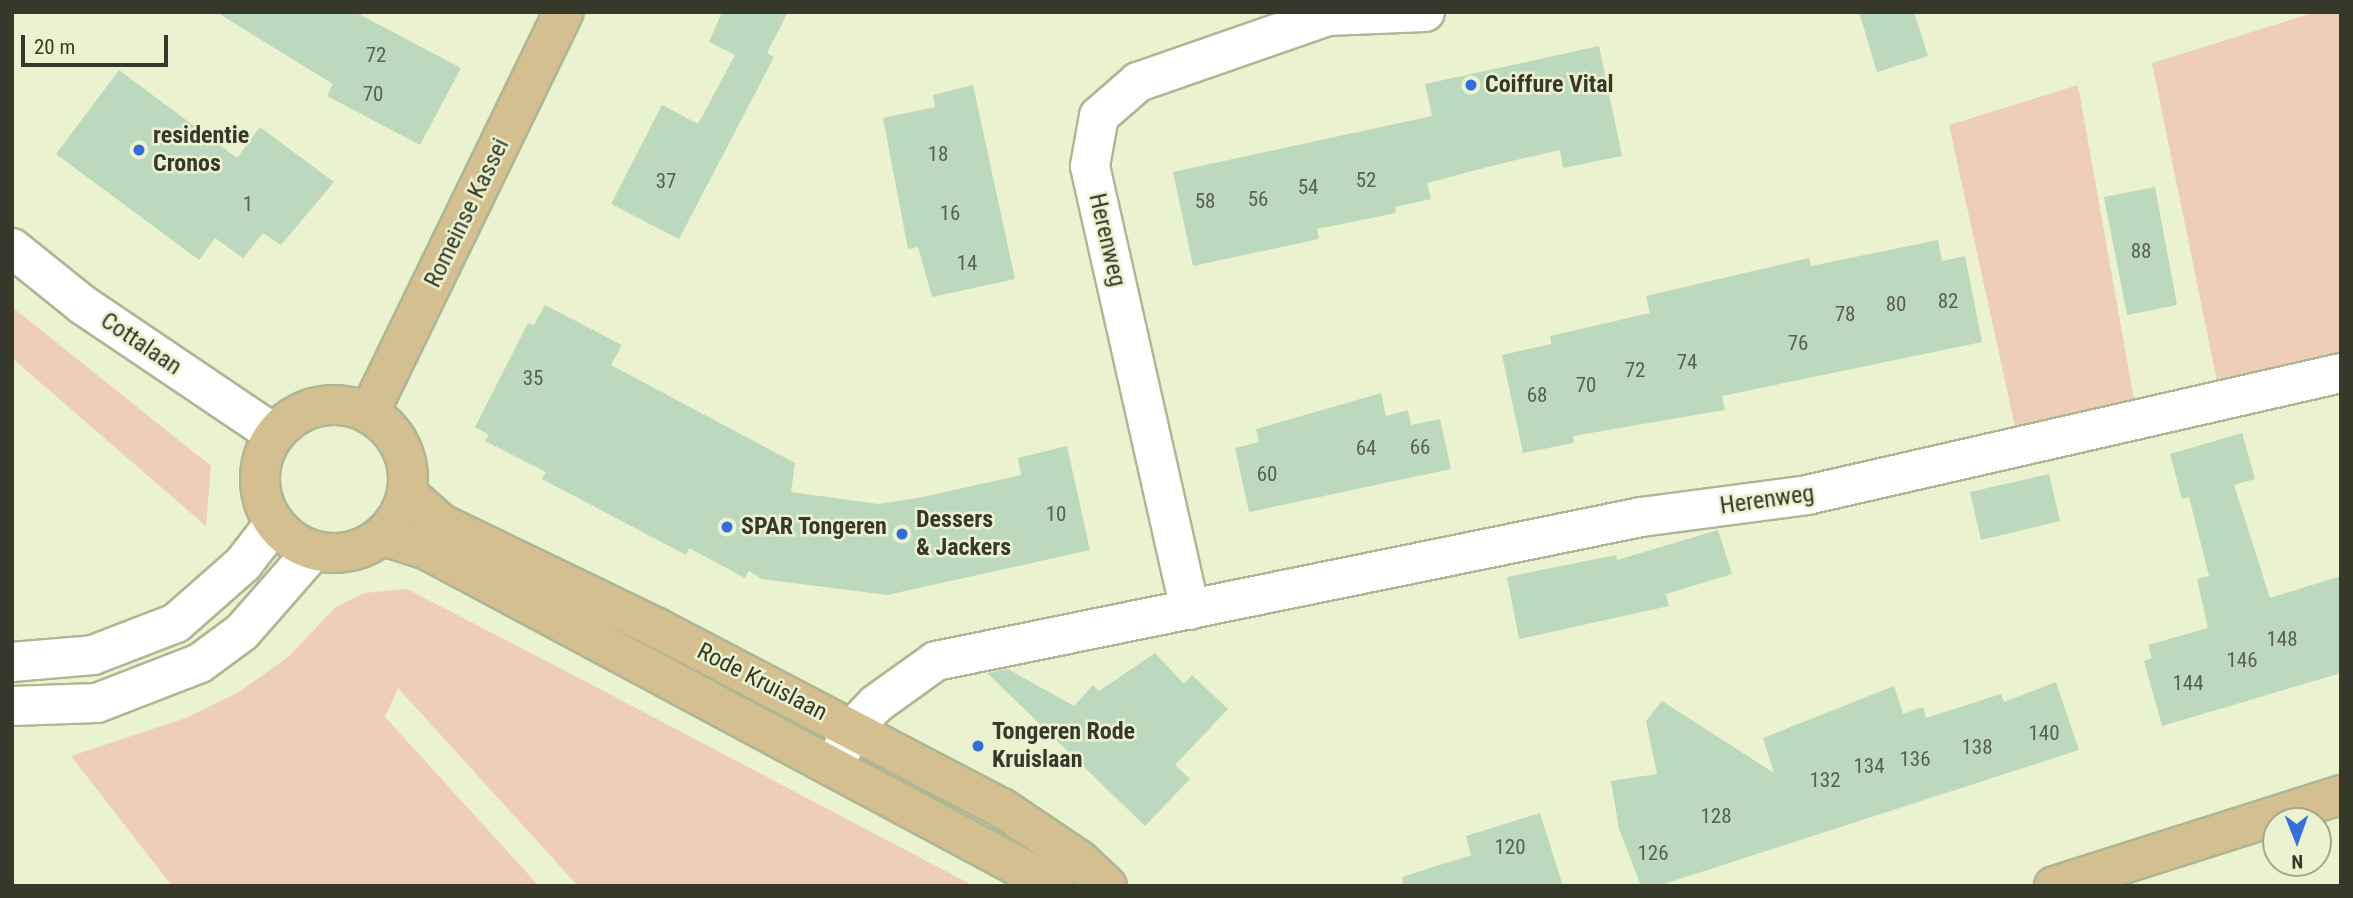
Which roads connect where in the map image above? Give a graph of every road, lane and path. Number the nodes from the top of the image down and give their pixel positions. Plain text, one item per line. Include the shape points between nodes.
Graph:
1 (564, 12) edge
2 (1425, 12) edge
3 (1329, 14) edge
4 (12, 248) edge
5 (2341, 373) edge
6 (369, 413) junction
7 (274, 434) junction
8 (409, 495) junction
9 (274, 524) junction
10 (383, 537) junction
11 (313, 551) junction
12 (1190, 610) junction
13 (12, 662) edge
14 (12, 706) edge
15 (853, 729) junction
16 (833, 766) junction
17 (2341, 795) edge
18 (1055, 886) edge
19 (1107, 886) edge
20 (2054, 886) edge

1 - 6 main road, Romeinse Kassei
2 - 3 street, Herenweg
3 - 12 street, Herenweg via 1138,82 1099,116 1090,166
4 - 7 street, Cottalaan via 83,305
5 - 12 street, Herenweg via 1807,495 1641,517
6 - 7 main road via 344,405 318,406 294,416
6 - 8 main road via 392,432 406,459
7 - 9 main road via 259,479
8 - 10 main road
8 - 15 main road, Rode Kruislaan via 440,523
9 - 11 main road
9 - 13 street via 243,564 176,623 93,655
10 - 11 main road via 362,549
10 - 16 main road, Rode Kruislaan via 427,551
11 - 14 street via 242,632 200,663 96,703
12 - 15 street, Herenweg via 936,661 900,682
15 - 16 street, Herenweg
15 - 19 main road, Rode Kruislaan via 1002,808 1079,860
16 - 18 main road, Rode Kruislaan
17 - 20 main road

